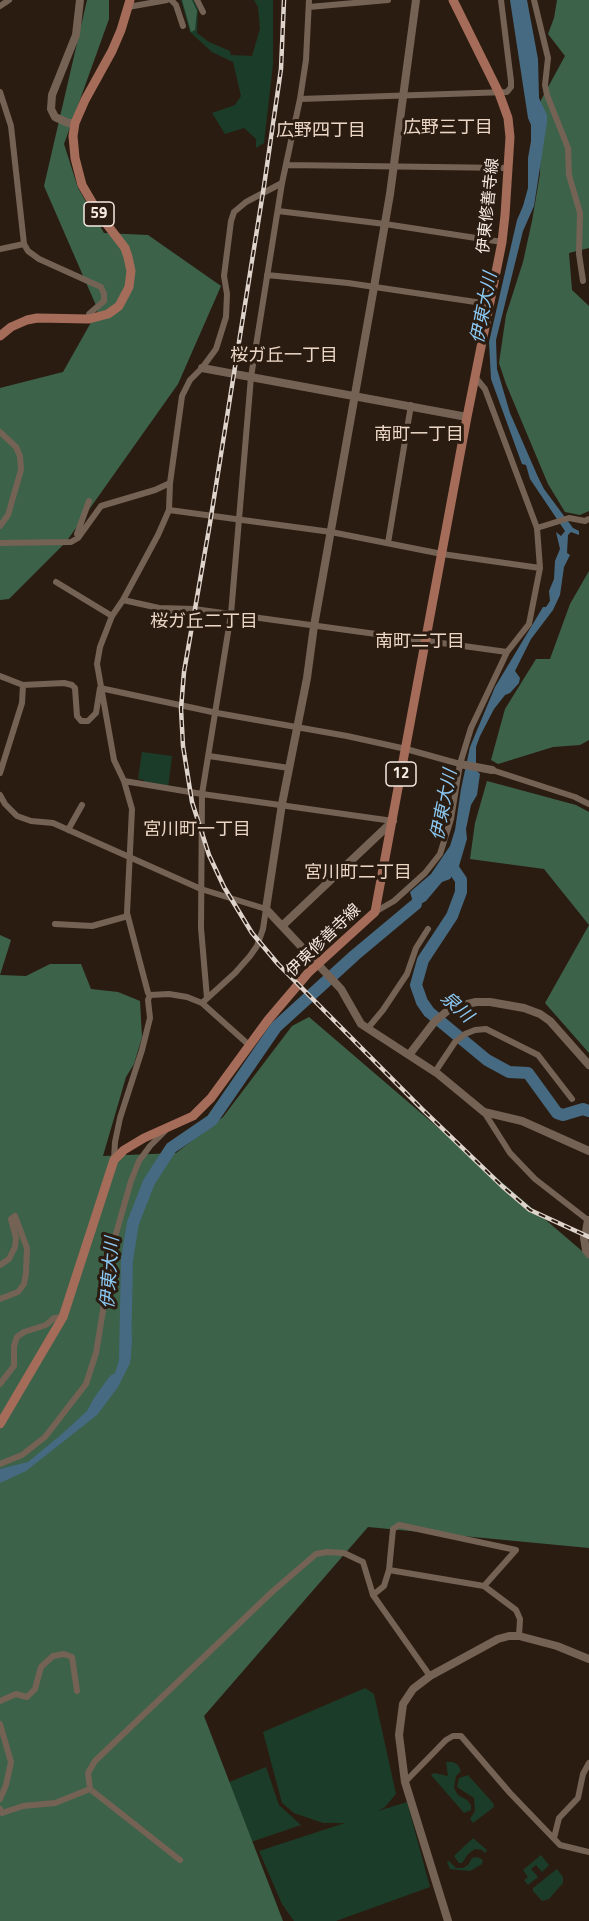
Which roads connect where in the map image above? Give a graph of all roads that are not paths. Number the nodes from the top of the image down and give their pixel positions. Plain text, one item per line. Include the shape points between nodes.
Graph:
1 (9, 0) edge
2 (80, 0) edge
3 (169, 0) edge
4 (197, 0) edge
5 (388, 0) edge
6 (416, 0) edge
7 (453, 0) edge
8 (501, 0) edge
9 (534, 0) edge
10 (129, 4) edge
11 (309, 4) edge
12 (0, 6) edge
13 (203, 12) dead end
14 (183, 26) dead end
15 (0, 92) edge
16 (499, 93) junction
17 (403, 96) junction
18 (300, 99) junction
19 (75, 123) junction
20 (287, 165) junction
21 (392, 168) junction
22 (508, 168) junction
23 (282, 183) junction
24 (278, 211) junction
25 (385, 224) junction
26 (502, 242) junction
27 (24, 244) junction
28 (0, 249) edge
29 (267, 275) junction
30 (584, 281) dead end
31 (374, 287) junction
32 (489, 304) junction
33 (89, 319) junction
34 (0, 336) edge
35 (202, 368) junction
36 (475, 376) junction
37 (251, 377) junction
38 (355, 395) junction
39 (411, 405) junction
40 (467, 417) junction
41 (0, 432) edge
42 (170, 483) junction
43 (89, 501) dead end
44 (169, 510) junction
45 (238, 519) junction
46 (589, 519) edge
47 (0, 526) edge
48 (537, 528) junction
49 (331, 532) junction
50 (71, 542) junction
51 (0, 543) edge
52 (388, 543) junction
53 (442, 554) junction
54 (540, 568) junction
55 (56, 582) dead end
56 (123, 600) junction
57 (172, 609) junction
58 (231, 614) junction
59 (112, 615) junction
60 (314, 626) junction
61 (172, 627) dead end
62 (426, 641) junction
63 (507, 652) junction
64 (0, 676) edge
65 (23, 685) junction
66 (100, 688) junction
67 (217, 713) junction
68 (296, 727) junction
69 (406, 749) junction
70 (208, 756) junction
71 (460, 764) junction
72 (289, 768) junction
73 (492, 770) joint
74 (0, 773) edge
75 (124, 781) junction
76 (202, 794) junction
77 (0, 795) edge
78 (282, 804) junction
79 (589, 804) edge
80 (82, 805) dead end
81 (393, 821) junction
82 (68, 830) junction
83 (129, 858) junction
84 (201, 889) junction
85 (266, 909) junction
86 (375, 912) junction
87 (128, 916) junction
88 (55, 924) dead end
89 (282, 926) junction
90 (429, 929) dead end
91 (320, 967) junction
92 (150, 995) junction
93 (204, 1001) junction
94 (368, 1028) junction
95 (249, 1045) junction
96 (409, 1054) junction
97 (589, 1065) edge
98 (435, 1072) junction
99 (572, 1099) dead end
100 (484, 1112) junction
101 (170, 1126) junction
102 (589, 1151) edge
103 (114, 1160) junction
104 (589, 1219) edge
105 (589, 1254) edge
106 (0, 1265) edge
107 (0, 1299) edge
108 (63, 1317) junction
109 (0, 1384) edge
110 (0, 1424) edge
111 (0, 1464) edge
112 (389, 1570) junction
113 (484, 1586) junction
114 (373, 1595) junction
115 (519, 1636) junction
116 (589, 1659) edge
117 (430, 1676) junction
118 (77, 1691) dead end
119 (0, 1701) edge
120 (0, 1724) edge
121 (589, 1763) edge
122 (405, 1782) junction
123 (90, 1789) junction
124 (0, 1799) edge
125 (0, 1809) edge
126 (554, 1838) junction
127 (589, 1852) edge
128 (180, 1860) dead end
129 (448, 1921) edge

1 - 12 street
2 - 19 street via 76,35 51,95 55,117
3 - 10 street
3 - 14 street via 176,5
4 - 13 street
5 - 11 street
6 - 17 street
7 - 16 main road, 伊東修善寺線 / 12
8 - 16 street via 512,81 507,92
9 - 30 street via 548,58 545,86 568,148 571,181 580,213 579,254
10 - 19 main road, 59 via 112,51
11 - 18 street
15 - 27 street via 10,126
16 - 17 street
16 - 22 main road, 伊東修善寺線 / 12 via 508,118
17 - 18 street
17 - 21 street
18 - 20 street
19 - 33 main road, 59 via 79,176 99,214 125,248 131,271 129,287 119,306
20 - 21 street
20 - 23 street
21 - 22 street
21 - 25 street
22 - 26 main road, 伊東修善寺線 / 12
23 - 24 street
23 - 35 street via 234,212 224,276 226,317 216,350
24 - 25 street
24 - 29 street
25 - 26 street
25 - 31 street
26 - 32 main road, 伊東修善寺線 / 12
27 - 28 street
27 - 33 street via 39,259 101,287 104,300 89,314
29 - 31 street
29 - 37 street
31 - 32 street
31 - 38 street
32 - 36 main road, 伊東修善寺線 / 12
33 - 34 main road, 59 via 37,318 11,327
35 - 37 street
35 - 42 street via 182,396
36 - 40 main road, 伊東修善寺線 / 12
36 - 48 street via 485,389
37 - 38 street
37 - 45 street
38 - 39 street
38 - 49 street
39 - 40 street
39 - 52 street
40 - 53 main road, 伊東修善寺線 / 12
41 - 47 street via 16,447 21,470 8,515
42 - 44 street
42 - 50 street via 101,506
43 - 50 street
44 - 45 street
44 - 56 street
45 - 49 street
45 - 58 street
46 - 48 street via 569,518
48 - 54 street
49 - 52 street
49 - 60 street
50 - 51 street
52 - 53 street
53 - 54 street
53 - 62 main road, 伊東修善寺線 / 12
54 - 63 street via 529,624
55 - 59 street
56 - 57 street
56 - 59 street
57 - 58 street
57 - 61 street
58 - 60 street
58 - 67 street
59 - 66 street via 97,664
60 - 62 street
60 - 68 street
62 - 63 street
62 - 69 main road, 伊東修善寺線 / 12
63 - 71 street via 471,728
64 - 65 street
65 - 66 street via 72,685 81,721 88,721 96,713
65 - 74 street via 22,703
66 - 67 street
66 - 75 street via 114,760
67 - 68 street
67 - 70 street
68 - 69 street
68 - 72 street
69 - 71 street
69 - 81 main road, 伊東修善寺線 / 12
70 - 72 street
70 - 76 street
71 - 73 street
71 - 86 street via 451,819 435,863 394,901
72 - 78 street
73 - 79 street
75 - 76 street
75 - 83 street via 132,809
76 - 78 street
76 - 84 street
77 - 82 street via 17,816
78 - 81 street
78 - 85 street
80 - 82 street
81 - 86 main road, 伊東修善寺線 / 12
81 - 89 street
82 - 83 street
83 - 84 street
83 - 87 street
84 - 85 street
84 - 93 street
85 - 89 street
85 - 93 street via 263,929 253,951
86 - 91 main road, 伊東修善寺線
87 - 88 street via 92,926
87 - 92 street
89 - 91 street
90 - 94 street via 416,948 407,974
91 - 94 street via 341,988 358,1021
91 - 95 main road, 伊東修善寺線
92 - 93 street via 169,994
92 - 103 street via 150,1018 120,1118
93 - 95 street
94 - 96 street
95 - 101 main road, 伊東修善寺線 via 211,1098 193,1116
96 - 97 street via 443,1014 476,1002 506,1004 540,1014
96 - 98 street
98 - 99 street via 455,1042 465,1034 486,1029 538,1055
98 - 100 street
100 - 102 street via 522,1121
100 - 104 street via 510,1153
101 - 103 main road, 伊東修善寺線 via 124,1150
101 - 111 street via 139,1161 131,1181 115,1237 96,1353 86,1384 45,1437 22,1455
103 - 108 main road
104 - 105 street via 585,1235
106 - 107 street via 9,1259 15,1247 11,1219 15,1215 27,1248 26,1273 18,1292
108 - 109 street via 17,1337 14,1366
108 - 110 main road
112 - 113 street
112 - 113 street via 393,1529 399,1525 516,1550
112 - 114 street via 384,1586
113 - 115 street via 516,1610
114 - 117 street
114 - 123 street via 363,1562 344,1553 316,1554 107,1748 88,1773
115 - 116 street
115 - 117 street via 498,1639
117 - 122 street via 413,1689 403,1704 399,1734
118 - 119 street via 72,1658 64,1654 53,1656 41,1667 35,1689 27,1697 16,1694
120 - 124 street via 11,1762
121 - 126 street via 582,1774 578,1797 560,1818
122 - 126 street via 446,1740 461,1736
122 - 129 street
123 - 125 street via 55,1803 2,1813
123 - 128 street
126 - 127 street via 567,1848

